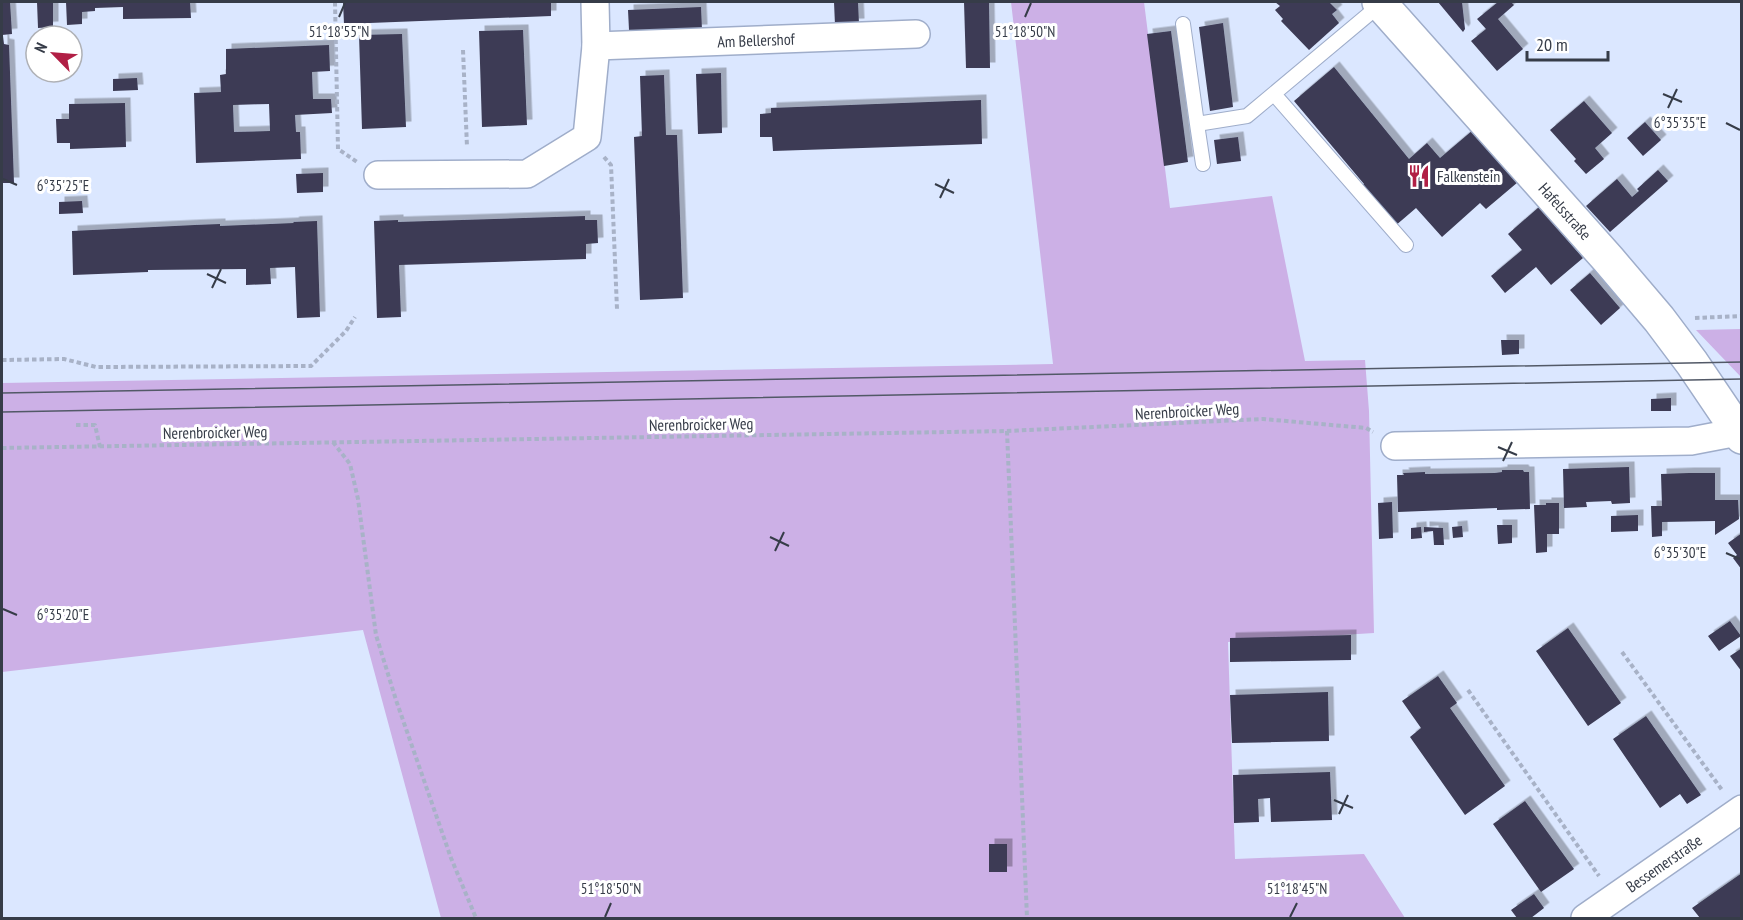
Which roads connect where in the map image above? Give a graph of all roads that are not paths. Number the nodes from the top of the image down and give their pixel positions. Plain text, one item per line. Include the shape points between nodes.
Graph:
1 (595, 2) edge
2 (1380, 3) edge
3 (1183, 24) dead end
4 (916, 34) dead end
5 (596, 46) junction
6 (1274, 94) junction
7 (1197, 124) junction
8 (1203, 164) dead end
9 (378, 176) road end
10 (1406, 246) dead end
11 (1740, 434) edge
12 (1395, 446) road end
13 (1739, 810) edge
14 (1585, 918) edge

1 - 5 street
2 - 6 lane
2 - 11 main road, Hafelsstraße via 1659,319
3 - 7 lane
4 - 5 street, Am Bellershof
5 - 9 street via 587,137 527,174
6 - 7 lane via 1247,116
6 - 10 lane
7 - 8 lane
11 - 12 street, Hafelsstraße via 1691,441
13 - 14 street, Bessemerstraße

